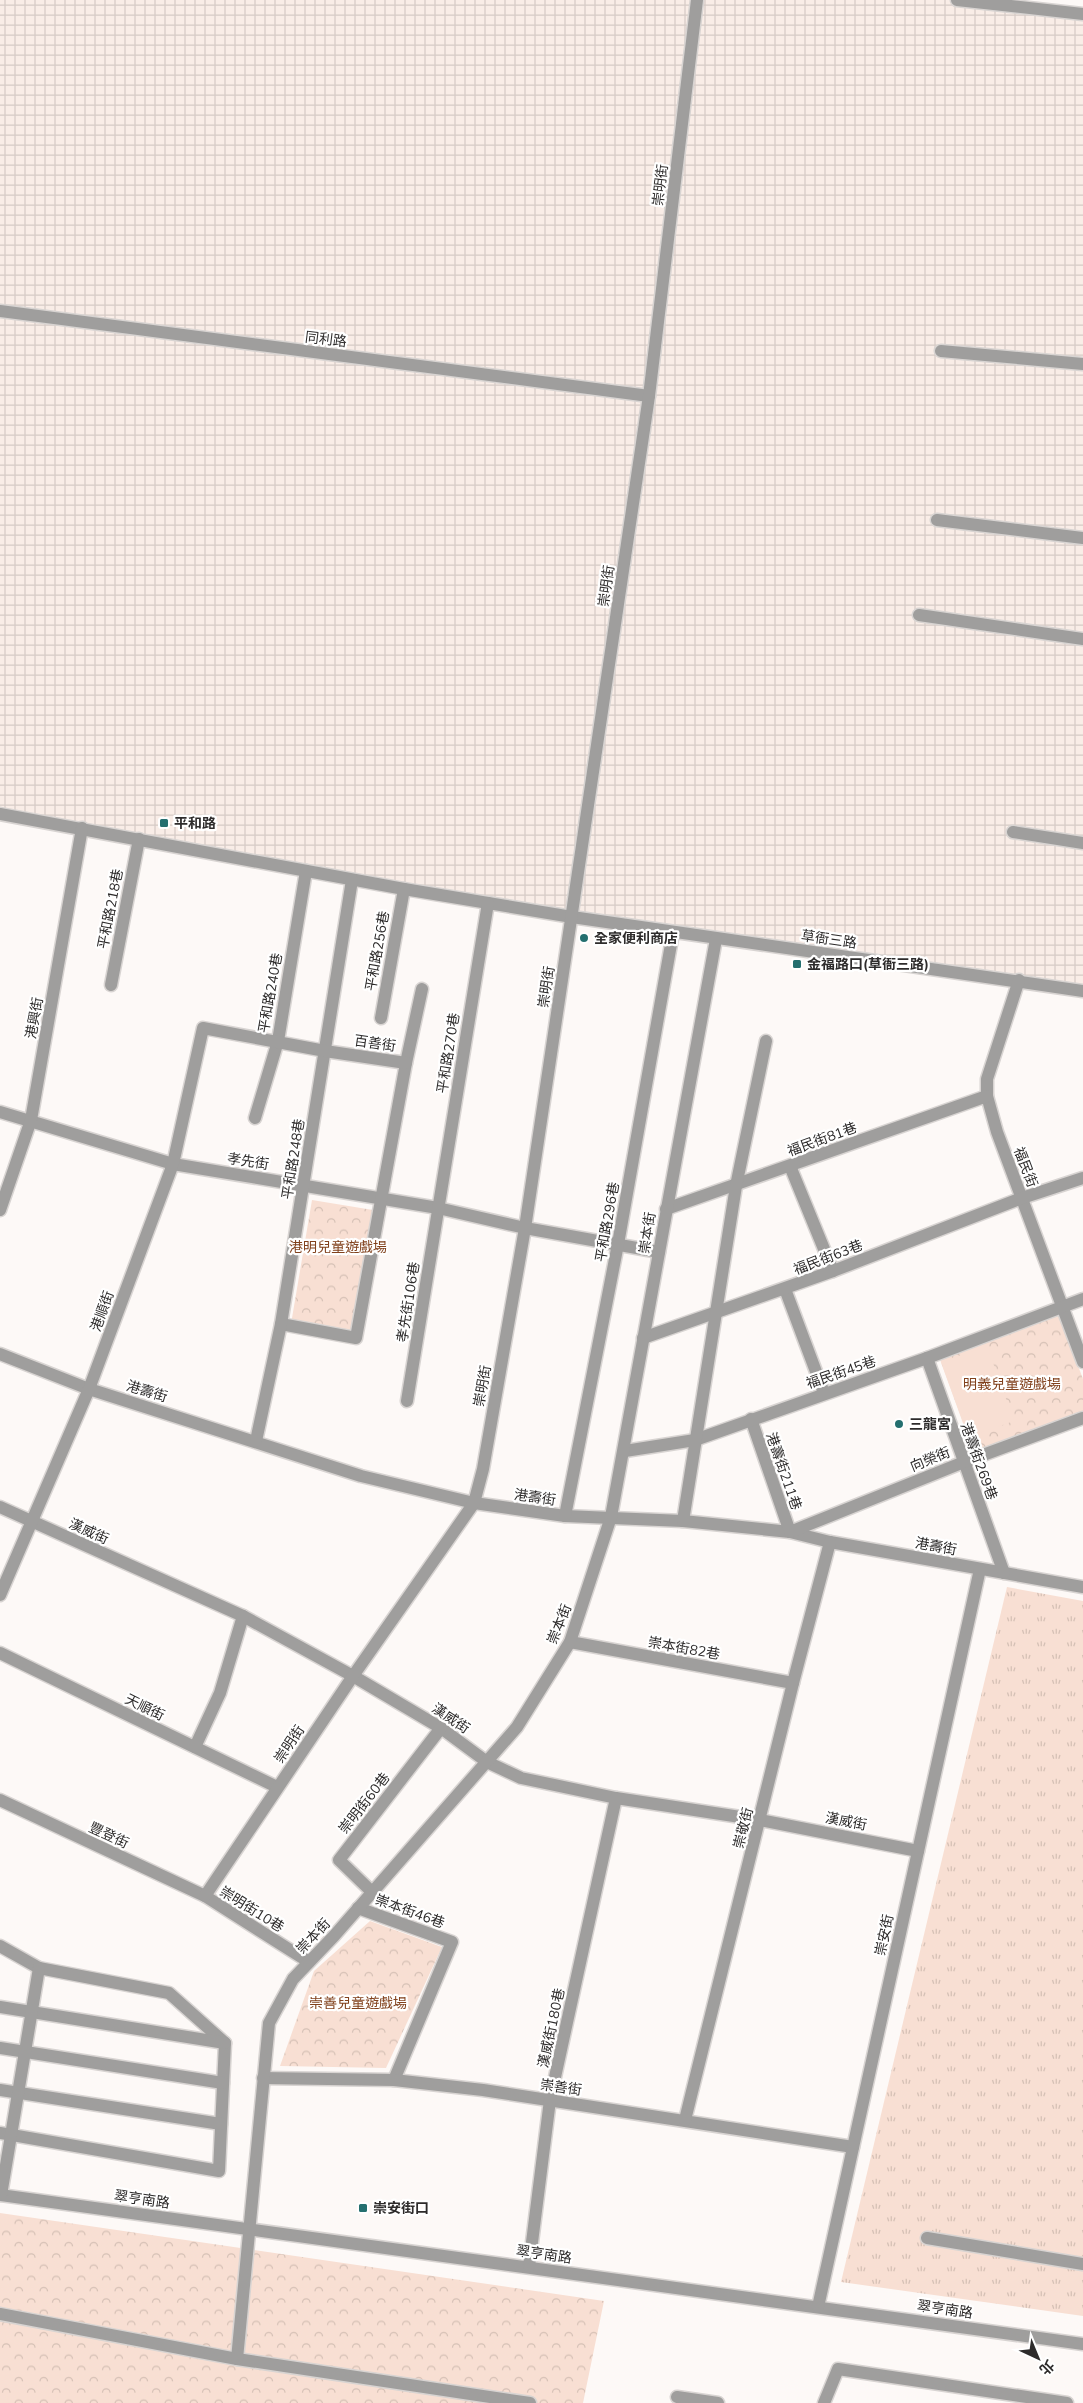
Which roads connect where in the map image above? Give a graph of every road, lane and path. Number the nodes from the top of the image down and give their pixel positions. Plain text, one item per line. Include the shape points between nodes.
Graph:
1 (697, 0) edge
2 (957, 0) edge
3 (1083, 14) edge
4 (0, 311) edge
5 (941, 351) dead end
6 (1083, 364) edge
7 (649, 396) junction
8 (937, 520) dead end
9 (1083, 538) edge
10 (919, 615) dead end
11 (1083, 639) edge
12 (0, 814) edge
13 (82, 828) junction
14 (1013, 832) dead end
15 (139, 839) junction
16 (1083, 843) edge
17 (306, 871) junction
18 (352, 880) junction
19 (404, 889) junction
20 (488, 903) junction
21 (572, 917) junction
22 (673, 933) junction
23 (716, 939) junction
24 (1019, 980) junction
25 (111, 985) dead end
26 (422, 989) dead end
27 (1083, 991) edge
28 (381, 1018) dead end
29 (203, 1028) joint
30 (278, 1041) junction
31 (766, 1041) dead end
32 (325, 1051) junction
33 (406, 1062) junction
34 (987, 1096) junction
35 (0, 1112) edge
36 (255, 1118) dead end
37 (31, 1120) junction
38 (173, 1164) junction
39 (790, 1166) junction
40 (1083, 1178) edge
41 (305, 1186) junction
42 (736, 1186) junction
43 (1022, 1198) junction
44 (383, 1199) junction
45 (438, 1208) junction
46 (666, 1209) junction
47 (0, 1210) edge
48 (525, 1228) junction
49 (618, 1244) junction
50 (659, 1252) junction
51 (834, 1271) junction
52 (785, 1289) junction
53 (1083, 1299) edge
54 (1062, 1306) junction
55 (716, 1314) junction
56 (281, 1324) junction
57 (644, 1338) junction
58 (0, 1354) edge
59 (927, 1358) junction
60 (1083, 1362) edge
61 (89, 1389) junction
62 (824, 1393) junction
63 (407, 1401) dead end
64 (1083, 1418) edge
65 (751, 1419) junction
66 (695, 1440) junction
67 (256, 1441) junction
68 (625, 1452) junction
69 (964, 1462) junction
70 (474, 1503) junction
71 (0, 1507) edge
72 (564, 1516) junction
73 (612, 1517) junction
74 (683, 1521) junction
75 (32, 1522) junction
76 (790, 1532) junction
77 (830, 1542) junction
78 (980, 1569) junction
79 (1004, 1573) junction
80 (1083, 1587) edge
81 (0, 1595) edge
82 (243, 1616) junction
83 (570, 1642) junction
84 (0, 1653) edge
85 (353, 1676) junction
86 (792, 1683) junction
87 (442, 1728) junction
88 (195, 1748) junction
89 (487, 1762) junction
90 (277, 1787) junction
91 (616, 1798) junction
92 (0, 1800) edge
93 (760, 1820) junction
94 (918, 1851) junction
95 (372, 1892) junction
96 (205, 1896) junction
97 (358, 1908) junction
98 (1, 1947) edge
99 (309, 1962) junction
100 (39, 1968) junction
101 (0, 2007) edge
102 (31, 2012) junction
103 (226, 2042) junction
104 (0, 2048) edge
105 (25, 2052) junction
106 (263, 2078) junction
107 (394, 2080) junction
108 (223, 2083) junction
109 (0, 2090) edge
110 (18, 2092) junction
111 (550, 2100) junction
112 (685, 2120) junction
113 (221, 2124) junction
114 (5, 2134) edge
115 (853, 2147) junction
116 (0, 2195) edge
117 (250, 2228) junction
118 (926, 2238) dead end
119 (1083, 2264) edge
120 (529, 2266) junction
121 (818, 2307) junction
122 (0, 2314) edge
123 (1083, 2344) edge
124 (237, 2360) junction
125 (677, 2397) dead end
126 (530, 2403) edge
127 (718, 2403) edge
128 (824, 2403) edge
129 (1067, 2403) edge

1 - 7 street, 崇明街
2 - 3 street
4 - 7 street, 同利路
5 - 6 street
7 - 21 street, 崇明街
8 - 9 street
10 - 11 street
12 - 13 street
13 - 15 street
13 - 37 street, 港興街
14 - 16 street
15 - 17 street
15 - 25 street, 平和路218巷
17 - 18 street
17 - 30 street, 平和路240巷
18 - 19 street
18 - 32 street, 平和路248巷
19 - 20 street
19 - 28 street, 平和路256巷
20 - 21 street
20 - 45 street, 平和路270巷
21 - 22 street, 草衙三路
21 - 48 street, 崇明街
22 - 23 street, 草衙三路
22 - 49 street, 平和路296巷
23 - 24 street, 草衙三路
23 - 46 street, 崇本街
24 - 27 street, 草衙三路
24 - 34 street, 福民街 via 987,1079
26 - 33 street
29 - 30 street, 百善街
29 - 38 street, 港順街
30 - 32 street, 百善街
30 - 36 street, 平和路240巷
31 - 42 street
32 - 33 street, 百善街
32 - 41 street, 平和路248巷
33 - 44 street, 百善街
34 - 39 street, 福民街81巷
34 - 43 street, 福民街
35 - 37 street, 孝先街
37 - 38 street, 孝先街
37 - 47 street, 港興街
38 - 41 street, 孝先街
38 - 61 street, 港順街
39 - 42 street, 福民街81巷
39 - 51 street
40 - 43 street, 福民街63巷
41 - 44 street, 孝先街
41 - 56 street, 平和路248巷
42 - 46 street, 福民街81巷
42 - 55 street
43 - 51 street, 福民街63巷
43 - 54 street, 福民街
44 - 45 street, 孝先街
44 - 56 street, 百善街 via 356,1338
45 - 48 street, 孝先街
45 - 63 street, 孝先街106巷
46 - 50 street, 崇本街
48 - 49 street, 孝先街
48 - 70 street, 崇明街 via 483,1469
49 - 50 street, 孝先街
49 - 72 street, 平和路296巷
50 - 57 street, 崇本街
51 - 52 street, 福民街63巷
52 - 55 street, 福民街63巷
52 - 62 street
53 - 54 street, 福民街45巷
54 - 59 street, 福民街45巷
54 - 60 street, 福民街
55 - 57 street, 福民街63巷
55 - 66 street
56 - 67 street, 平和路248巷
57 - 68 street, 崇本街
58 - 61 street, 港壽街
59 - 62 street, 福民街45巷
59 - 69 street, 港壽街269巷
61 - 67 street, 港壽街
61 - 75 street, 港順街
62 - 65 street, 福民街45巷
64 - 69 street, 向榮街
65 - 66 street, 福民街45巷
65 - 76 street, 港壽街211巷
66 - 68 street, 福民街45巷
66 - 74 street
67 - 70 street, 港壽街 via 361,1476
68 - 73 street, 崇本街
69 - 76 street, 向榮街
69 - 79 street, 港壽街269巷
70 - 72 street, 港壽街
70 - 85 street, 崇明街
71 - 75 street, 漢威街
72 - 73 street, 港壽街
73 - 74 street, 港壽街
73 - 83 street, 崇本街
74 - 76 street, 港壽街
75 - 81 street, 港順街
75 - 82 street, 漢威街
76 - 77 street, 港壽街
77 - 78 street, 港壽街
77 - 86 street, 崇敬街
78 - 79 street, 港壽街
78 - 94 street, 崇安街
79 - 80 street, 港壽街
82 - 85 street, 漢威街
82 - 88 street via 220,1693
83 - 86 street, 崇本街82巷
83 - 89 street, 崇本街 via 517,1728
84 - 88 street, 天順街
85 - 87 street, 漢威街
85 - 90 street, 崇明街
86 - 93 street, 崇敬街
87 - 89 street, 漢威街
87 - 95 street, 崇明街60巷 via 339,1860
88 - 90 street, 天順街
89 - 91 street, 漢威街 via 521,1778
89 - 95 street, 崇本街
90 - 96 street, 崇明街
91 - 93 street, 漢威街
91 - 111 street, 漢威街180巷
92 - 96 street, 豐登街
93 - 94 street, 漢威街
93 - 112 street, 崇敬街
94 - 115 street, 崇安街
95 - 97 street, 崇本街
96 - 99 street, 崇明街10巷
97 - 99 street, 崇本街
97 - 107 street, 崇本街46巷 via 452,1942
98 - 100 street
99 - 106 street, 崇本街 via 293,1979 269,2023
100 - 102 street
100 - 103 street via 169,1994
101 - 102 street
102 - 103 street
102 - 105 street
103 - 108 street
104 - 105 street
105 - 108 street
105 - 110 street
106 - 107 street, 崇善街
106 - 117 street, 崇本街
107 - 111 street, 崇善街
108 - 113 street
109 - 110 street
110 - 113 street
110 - 114 street
111 - 112 street, 崇善街
111 - 120 street, 漢威街180巷
112 - 115 street, 崇善街
113 - 114 street via 219,2171
114 - 116 street
115 - 121 street, 崇安街
116 - 117 street, 翠亨南路
117 - 120 street, 翠亨南路
117 - 124 street, 崇本街
118 - 119 street
120 - 121 street, 翠亨南路
121 - 123 street, 翠亨南路
122 - 124 street
124 - 126 street
125 - 127 street
128 - 129 street via 838,2369

